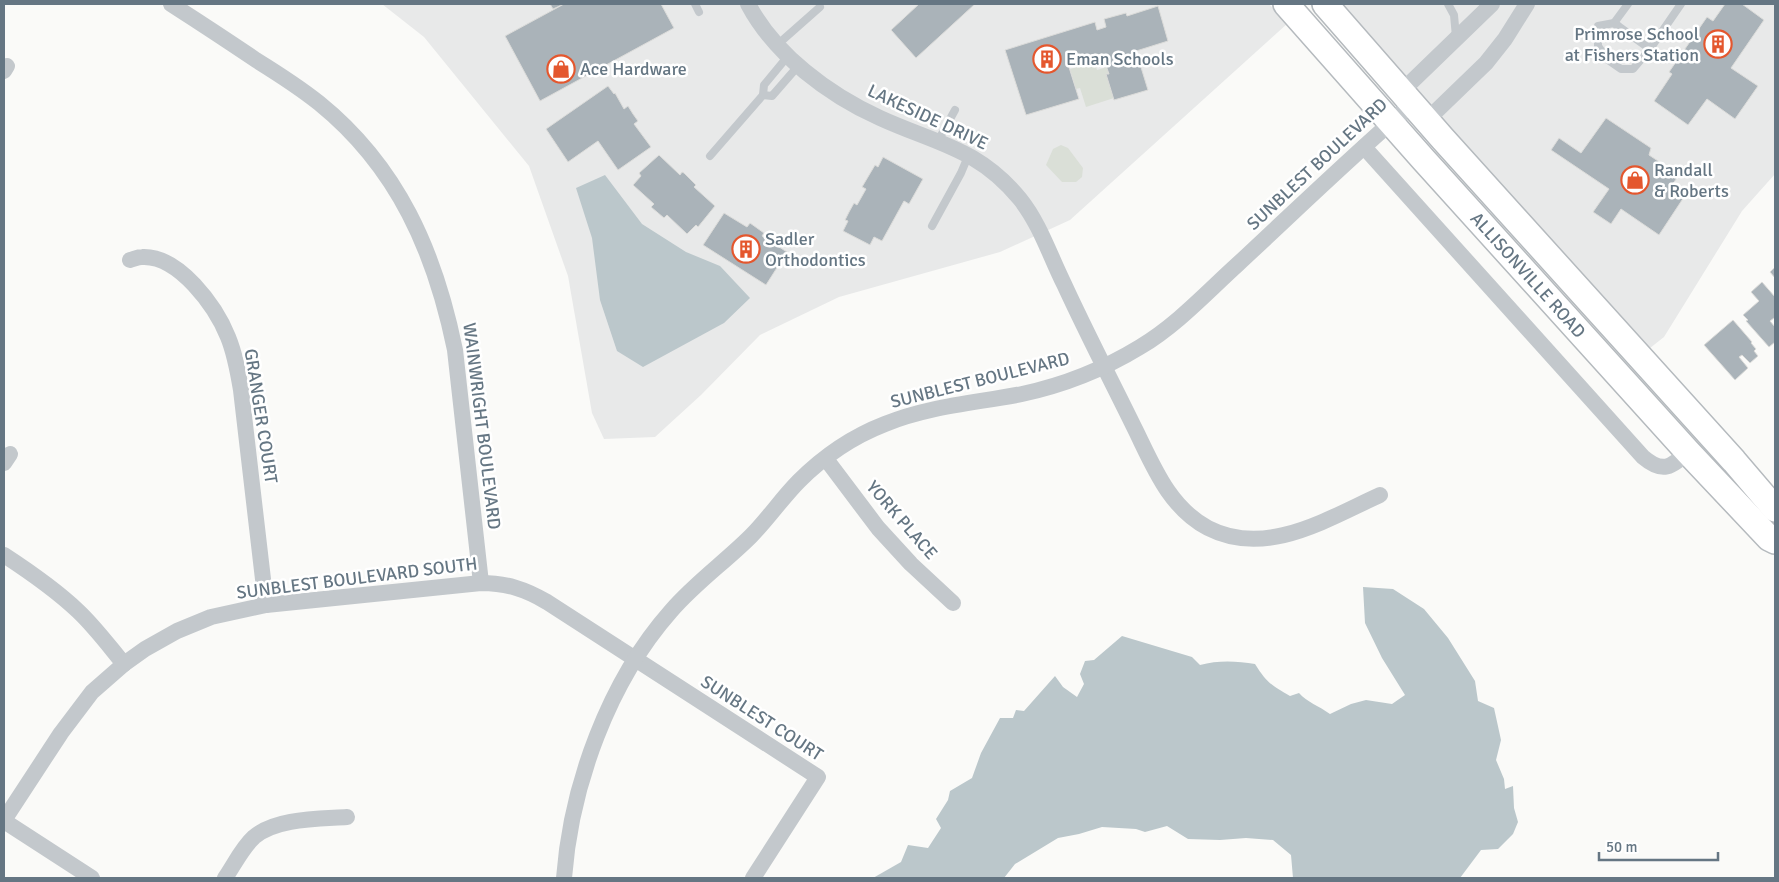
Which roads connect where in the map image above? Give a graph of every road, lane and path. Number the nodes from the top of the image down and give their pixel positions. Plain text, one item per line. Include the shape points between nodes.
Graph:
1 (171, 4) edge
2 (695, 4) edge
3 (748, 4) edge
4 (1286, 4) edge
5 (1325, 4) edge
6 (1448, 4) edge
7 (1492, 4) edge
8 (1526, 4) edge
9 (1628, 4) edge
10 (1682, 4) edge
11 (820, 6) dead end
12 (699, 12) dead end
13 (1614, 23) junction
14 (1456, 40) junction
15 (1650, 49) junction
16 (788, 55) junction
17 (763, 95) junction
18 (1414, 105) junction
19 (955, 110) dead end
20 (1391, 122) junction
21 (938, 141) junction
22 (1364, 147) junction
23 (969, 154) junction
24 (710, 156) dead end
25 (932, 226) dead end
26 (130, 260) dead end
27 (1104, 368) junction
28 (1688, 452) junction
29 (826, 459) junction
30 (1380, 495) dead end
31 (1775, 510) edge
32 (1775, 541) edge
33 (4, 555) edge
34 (480, 583) junction
35 (953, 603) dead end
36 (266, 606) junction
37 (634, 659) junction
38 (124, 664) junction
39 (347, 817) dead end
40 (4, 820) edge
41 (92, 878) edge
42 (225, 878) edge
43 (564, 878) edge
44 (753, 878) edge

1 - 34 street, WAINWRIGHT BOULEVARD via 333,115 376,162 400,196 435,270 448,316 455,350
2 - 12 lane
3 - 16 street, LAKESIDE DRIVE
4 - 20 main road, ALLISONVILLE ROAD
5 - 18 main road, ALLISONVILLE ROAD
6 - 14 lane via 1454,15
7 - 14 street
8 - 18 street via 1486,63
9 - 13 lane
10 - 15 lane
11 - 16 lane
13 - 15 lane
13 - 15 lane via 1598,26 1598,46 1608,60 1621,69 1633,69
14 - 18 street
16 - 17 lane via 764,85
16 - 17 lane via 772,96
16 - 21 street, LAKESIDE DRIVE via 850,102
17 - 24 lane
18 - 20 street, SUNBLEST BOULEVARD
18 - 31 main road, ALLISONVILLE ROAD
19 - 21 lane
20 - 22 street, SUNBLEST BOULEVARD
20 - 28 main road, ALLISONVILLE ROAD
21 - 23 street, LAKESIDE DRIVE
22 - 27 street, SUNBLEST BOULEVARD via 1185,312 1143,345
22 - 28 street via 1643,456 1662,468 1674,464
23 - 25 lane
23 - 27 street, LAKESIDE DRIVE via 1003,180 1038,227
26 - 36 street, GRANGER COURT via 153,259 184,274 213,308 228,337 241,390
27 - 29 street, SUNBLEST BOULEVARD via 1023,394 929,410 894,420 865,433
27 - 30 street, LAKESIDE DRIVE via 1164,486 1185,511 1208,528 1240,538 1281,536
28 - 32 main road, ALLISONVILLE ROAD
29 - 35 street, YORK PLACE via 878,528
29 - 37 street, SUNBLEST BOULEVARD via 798,482 743,544 672,609
33 - 38 street via 64,598
34 - 36 street, SUNBLEST BOULEVARD SOUTH
34 - 37 street, SUNBLEST BOULEVARD SOUTH via 514,586 531,593
36 - 38 street, SUNBLEST BOULEVARD SOUTH via 211,617 186,627
37 - 43 street, SUNBLEST BOULEVARD via 605,719 577,797 568,837
37 - 44 street, SUNBLEST COURT via 818,777
38 - 40 street, SUNBLEST BOULEVARD SOUTH via 92,692 76,712
39 - 42 street via 298,822 265,830 245,847
40 - 41 street

